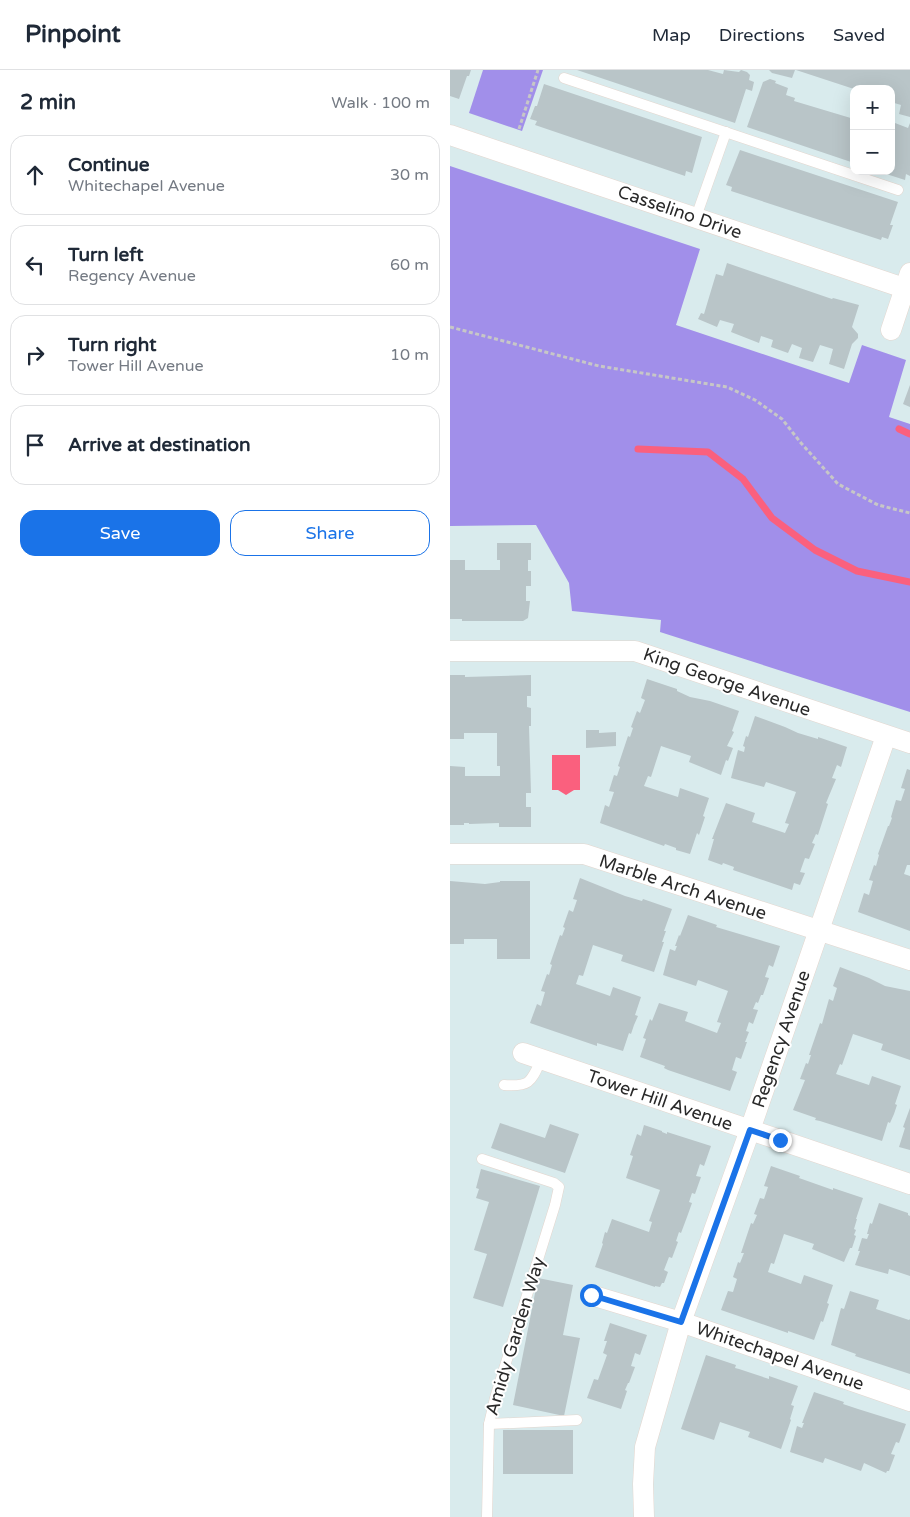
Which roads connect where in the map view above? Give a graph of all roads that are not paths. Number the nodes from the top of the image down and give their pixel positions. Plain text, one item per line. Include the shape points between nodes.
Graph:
1 (564, 78) dead end
2 (726, 132) junction
3 (450, 135) edge
4 (898, 190) dead end
5 (696, 218) junction
6 (908, 284) edge
7 (891, 330) dead end
8 (450, 651) edge
9 (886, 736) junction
10 (910, 743) edge
11 (450, 854) edge
12 (819, 931) junction
13 (910, 960) edge
14 (532, 1057) joint
15 (504, 1085) dead end
16 (750, 1130) junction
17 (482, 1159) dead end
18 (910, 1184) edge
19 (591, 1295) dead end
20 (681, 1322) junction
21 (910, 1401) edge
22 (577, 1420) dead end
23 (488, 1424) junction
24 (487, 1517) edge
25 (644, 1517) edge

1 - 2 lane
2 - 4 lane
2 - 5 lane
3 - 5 street, Casselino Drive
5 - 6 street, Casselino Drive
6 - 7 street
8 - 9 street, King George Avenue via 635,651
9 - 10 street, King George Avenue
9 - 12 street, Regency Avenue
11 - 12 street, Marble Arch Avenue via 584,854
12 - 13 street, Marble Arch Avenue
12 - 16 street, Regency Avenue
14 - 15 lane via 533,1079 520,1086
14 - 16 street, Tower Hill Avenue
16 - 18 street, Tower Hill Avenue
16 - 20 street, Regency Avenue
17 - 23 lane, Amidy Garden Way via 559,1187
19 - 20 street, Whitechapel Avenue
20 - 21 street, Whitechapel Avenue
20 - 25 street, Regency Avenue via 645,1447
22 - 23 lane
23 - 24 lane, Amidy Garden Way

